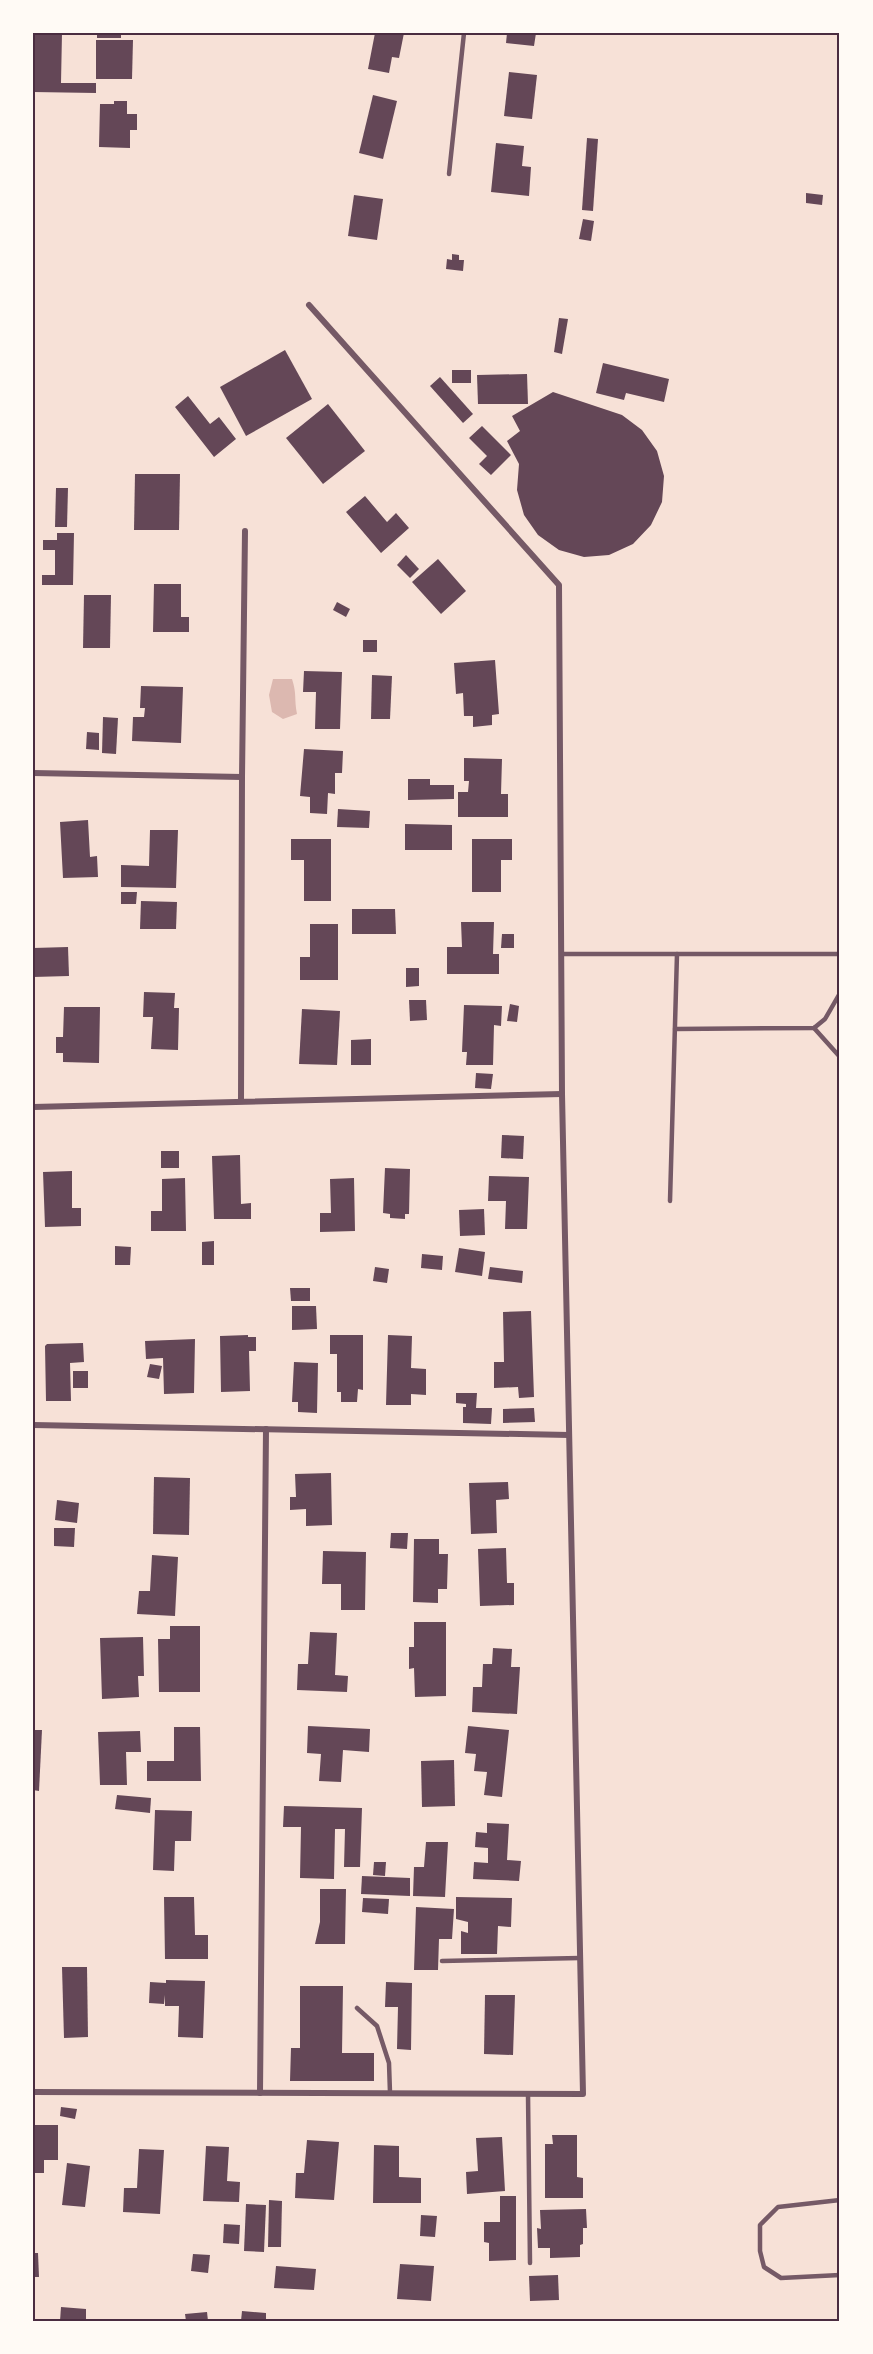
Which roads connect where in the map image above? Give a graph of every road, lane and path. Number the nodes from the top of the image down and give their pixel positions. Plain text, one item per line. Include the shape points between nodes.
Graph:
1 (464, 33) edge
2 (449, 174) dead end
3 (309, 305) dead end
4 (245, 531) dead end
5 (33, 773) edge
6 (242, 777) junction
7 (562, 954) junction
8 (677, 954) junction
9 (840, 954) edge
10 (840, 993) edge
11 (814, 1028) junction
12 (675, 1029) junction
13 (840, 1057) edge
14 (562, 1094) junction
15 (242, 1101) junction
16 (33, 1107) edge
17 (670, 1201) dead end
18 (33, 1425) edge
19 (266, 1429) junction
20 (569, 1435) junction
21 (580, 1958) junction
22 (442, 1961) dead end
23 (357, 2008) dead end
24 (33, 2092) edge
25 (260, 2093) junction
26 (390, 2094) junction
27 (528, 2094) junction
28 (840, 2200) edge
29 (530, 2263) dead end
30 (840, 2275) edge

1 - 2 lane
3 - 7 street via 559,585
4 - 6 street
5 - 6 street
6 - 15 street
7 - 8 lane
7 - 14 street
8 - 9 lane
8 - 12 lane
10 - 11 lane via 825,1019
11 - 12 lane
11 - 13 lane
12 - 17 lane
14 - 15 street
14 - 20 street
15 - 16 street
18 - 19 street
19 - 20 street
19 - 25 street
20 - 21 street
21 - 22 lane
21 - 27 street via 584,2094
23 - 26 lane via 377,2026 388,2063
24 - 25 street
25 - 26 street
26 - 27 street
27 - 29 lane
28 - 30 lane via 778,2207 760,2225 760,2251 764,2267 781,2278

